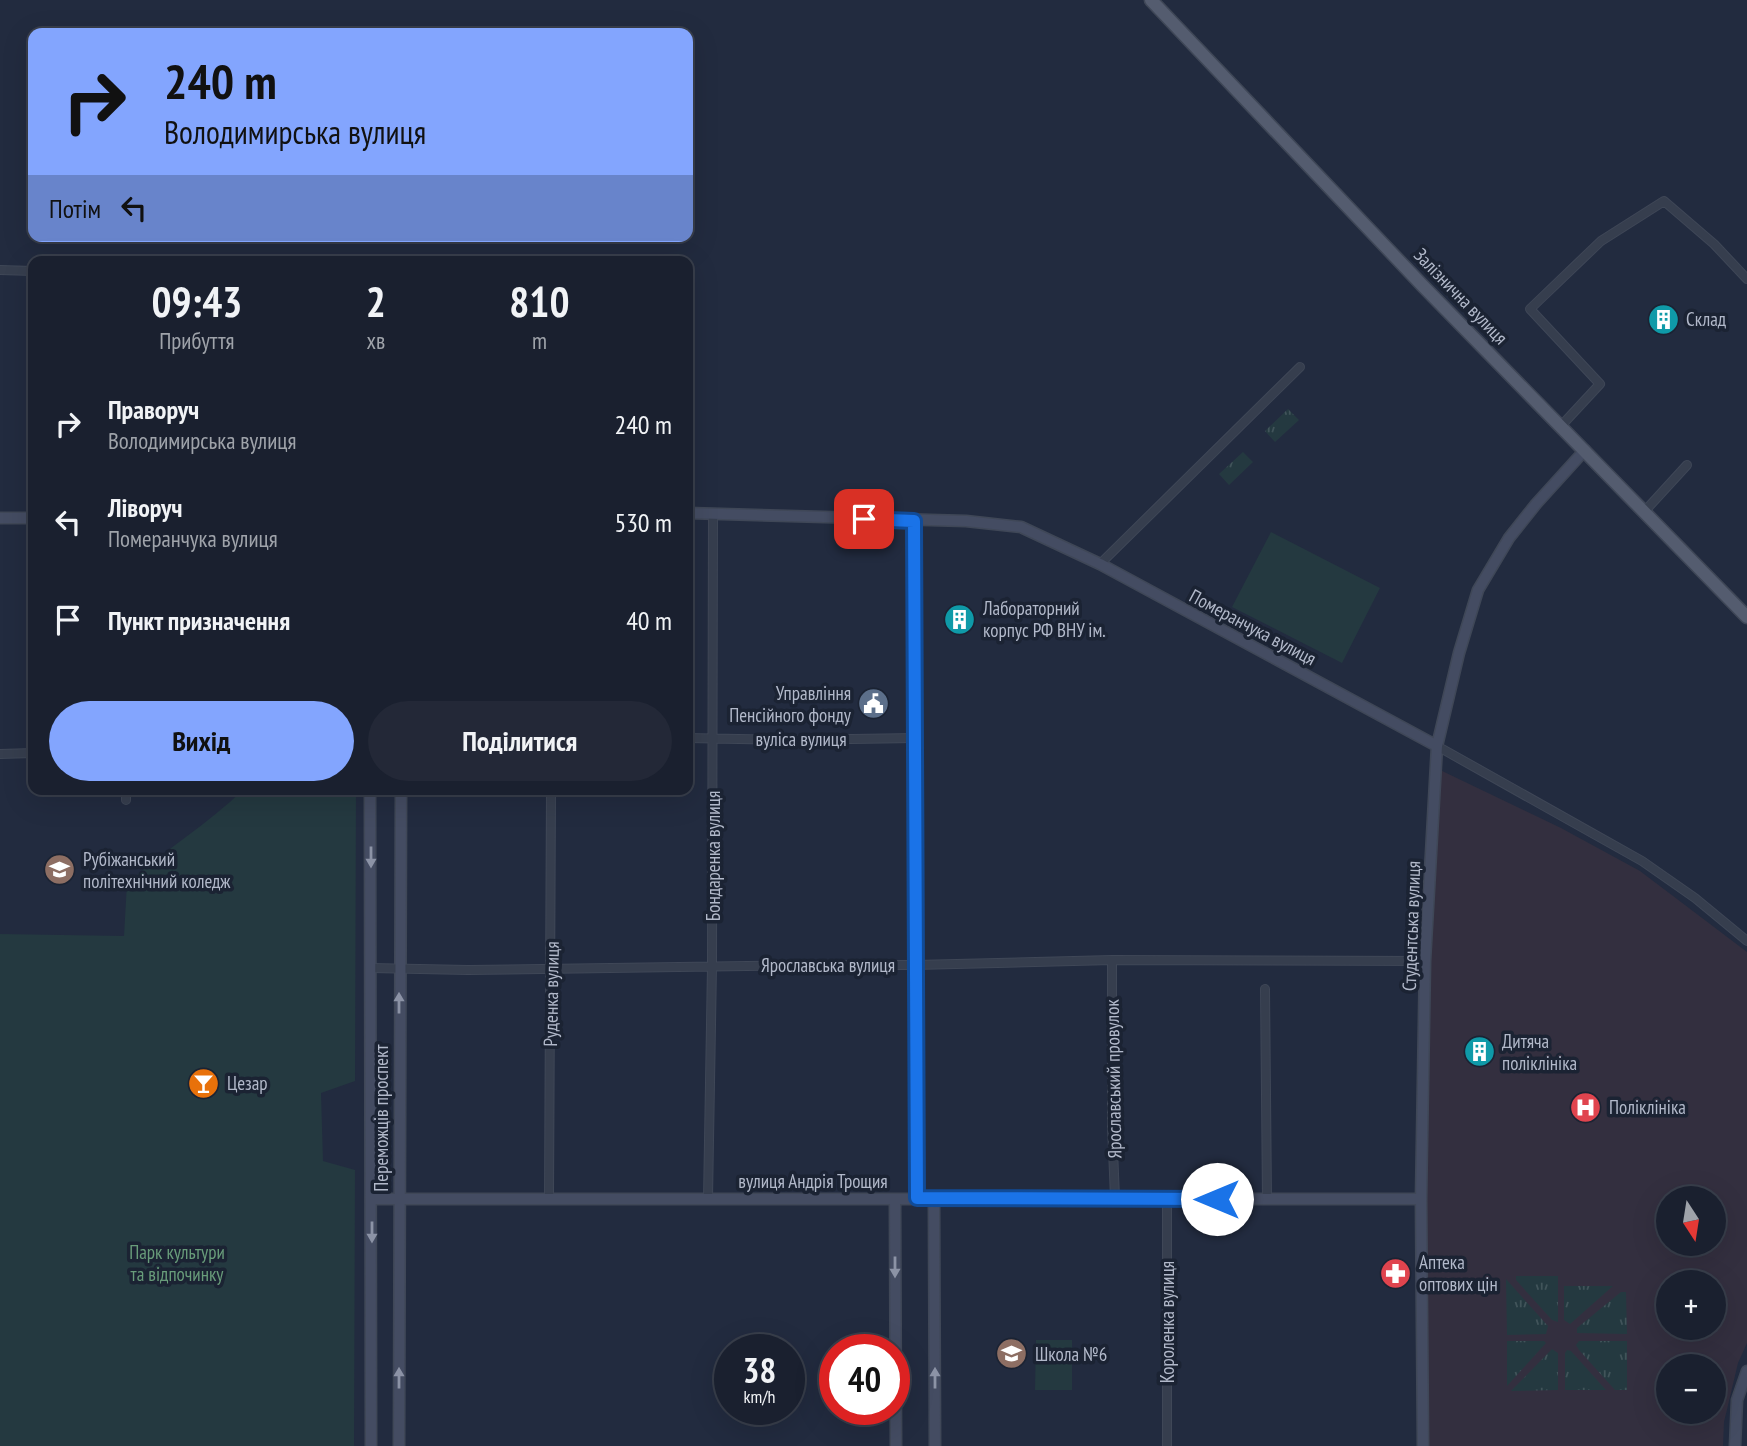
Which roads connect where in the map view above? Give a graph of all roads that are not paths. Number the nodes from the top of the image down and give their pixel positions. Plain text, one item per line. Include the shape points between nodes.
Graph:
1 (1151, 0) edge
2 (0, 270) edge
3 (28, 271) edge
4 (1747, 279) edge
5 (1300, 367) dead end
6 (1561, 426) junction
7 (1585, 450) junction
8 (1687, 465) dead end
9 (1644, 512) junction
10 (693, 513) edge
11 (713, 513) junction
12 (0, 517) edge
13 (28, 518) edge
14 (914, 521) junction
15 (1100, 564) junction
16 (1747, 617) edge
17 (693, 738) edge
18 (713, 738) junction
19 (915, 738) junction
20 (1437, 746) junction
21 (0, 754) edge
22 (28, 754) edge
23 (126, 795) edge
24 (370, 795) edge
25 (401, 795) edge
26 (551, 795) edge
27 (126, 800) dead end
28 (1747, 941) edge
29 (1112, 960) junction
30 (1425, 961) junction
31 (915, 965) junction
32 (712, 966) junction
33 (371, 968) junction
34 (552, 968) junction
35 (399, 969) junction
36 (1265, 989) dead end
37 (917, 1198) junction
38 (1115, 1198) junction
39 (372, 1199) junction
40 (399, 1199) junction
41 (549, 1199) junction
42 (708, 1199) junction
43 (895, 1199) junction
44 (934, 1199) junction
45 (1167, 1199) junction
46 (1267, 1199) junction
47 (1421, 1199) junction
48 (1747, 1371) edge
49 (1742, 1414) edge
50 (371, 1446) edge
51 (399, 1446) edge
52 (896, 1446) edge
53 (935, 1446) edge
54 (1167, 1446) edge
55 (1423, 1446) edge
56 (1735, 1446) edge

1 - 6 main road, Залізнична вулиця
2 - 3 street
4 - 6 street via 1664,201 1601,242 1530,309 1600,384
5 - 15 street
6 - 7 main road, Залізнична вулиця
7 - 9 main road, Залізнична вулиця
7 - 20 street, Студентська вулиця via 1509,538 1478,590
8 - 9 street
9 - 16 main road, Залізнична вулиця
10 - 11 street, Померанчука вулиця
11 - 14 street, Померанчука вулиця
11 - 18 street, Бондаренка вулиця
12 - 13 street
14 - 15 street, Померанчука вулиця via 1021,527
14 - 19 street
15 - 20 street, Померанчука вулиця
17 - 18 street, вуліса вулиця
18 - 19 street, вуліса вулиця
18 - 32 street, Бондаренка вулиця
19 - 31 street
20 - 28 street, Померанчука вулиця via 1642,861
20 - 30 street, Студентська вулиця
21 - 22 street
23 - 27 street
24 -> 33 street, Переможців проспект
25 - 35 street, Переможців проспект
26 - 34 street, Руденка вулиця
29 - 30 street, Ярославська вулиця
29 - 31 street, Ярославська вулиця
29 - 38 street, Ярославський провулок
30 - 47 street, Студентська вулиця
31 - 32 street, Ярославська вулиця
31 - 37 street
32 - 34 street, Ярославська вулиця
32 - 42 street, Бондаренка вулиця
33 - 35 street, Ярославська вулиця
33 - 39 street, Переможців проспект
34 - 35 street, Ярославська вулиця
34 - 41 street, Руденка вулиця
40 -> 35 street, Переможців проспект
36 - 46 street
37 - 43 street, вулиця Андрія Трощия
37 - 44 street, вулиця Андрія Трощия
38 - 44 street, вулиця Андрія Трощия
38 - 45 street, вулиця Андрія Трощия
39 - 40 street, вулиця Андрія Трощия
39 -> 50 street, Переможців проспект
40 - 41 street, вулиця Андрія Трощия
51 -> 40 street, Переможців проспект
41 - 42 street, вулиця Андрія Трощия
42 - 43 street, вулиця Андрія Трощия
43 -> 52 street
53 -> 44 street
45 - 46 street, вулиця Андрія Трощия
45 - 54 street, Короленка вулиця
46 - 47 street, вулиця Андрія Трощия
47 - 55 street, Студентська вулиця
48 - 49 street via 1737,1400
49 - 56 street

